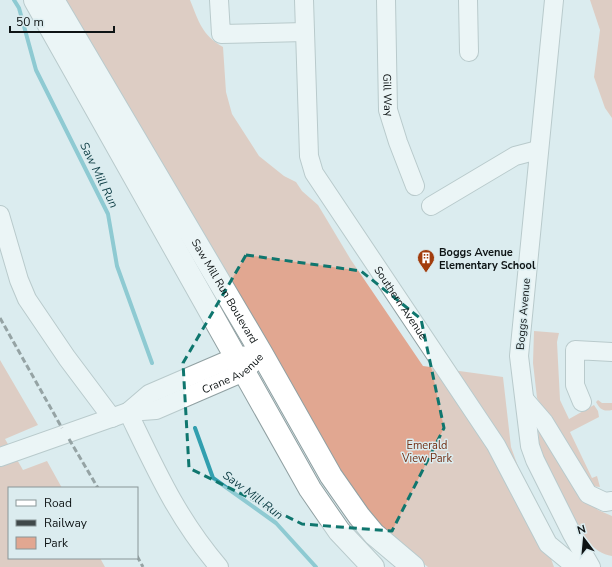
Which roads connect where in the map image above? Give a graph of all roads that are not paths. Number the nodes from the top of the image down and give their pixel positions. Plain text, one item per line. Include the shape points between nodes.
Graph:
1 (35, 0) edge
2 (54, 0) edge
3 (219, 0) edge
4 (304, 0) edge
5 (386, 0) edge
6 (468, 0) edge
7 (554, 0) edge
8 (305, 32) junction
9 (468, 52) dead end
10 (538, 150) junction
11 (415, 186) dead end
12 (431, 206) dead end
13 (0, 215) edge
14 (612, 352) edge
15 (262, 354) junction
16 (240, 364) junction
17 (525, 400) junction
18 (582, 402) dead end
19 (120, 415) junction
20 (0, 457) edge
21 (612, 501) edge
22 (219, 567) edge
23 (373, 567) edge
24 (413, 567) edge
25 (588, 567) edge
26 (591, 567) edge

1 - 16 highway, Saw Mill Run Boulevard
2 - 15 highway, Saw Mill Run Boulevard
3 - 8 street via 221,34
4 - 8 street, Southern Avenue
5 - 11 street, Gill Way via 388,110
6 - 9 street
7 - 10 street, Boggs Avenue
8 - 25 street, Southern Avenue via 310,156 314,173 496,445 548,544 570,563
10 - 12 street via 515,156
10 - 17 street, Boggs Avenue via 519,356
13 - 19 street via 19,280 28,299 67,358
14 - 18 street via 575,350 575,385
15 - 16 street, Crane Avenue
15 - 24 highway, Saw Mill Run Boulevard via 344,496 374,534
16 - 19 street, Crane Avenue via 156,410
16 - 23 highway, Saw Mill Run Boulevard via 324,511 356,551
17 - 21 street via 544,422 588,494 604,502
17 - 26 street, Boggs Avenue via 530,446 535,460
19 - 20 street, Crane Avenue
19 - 22 street via 176,509

